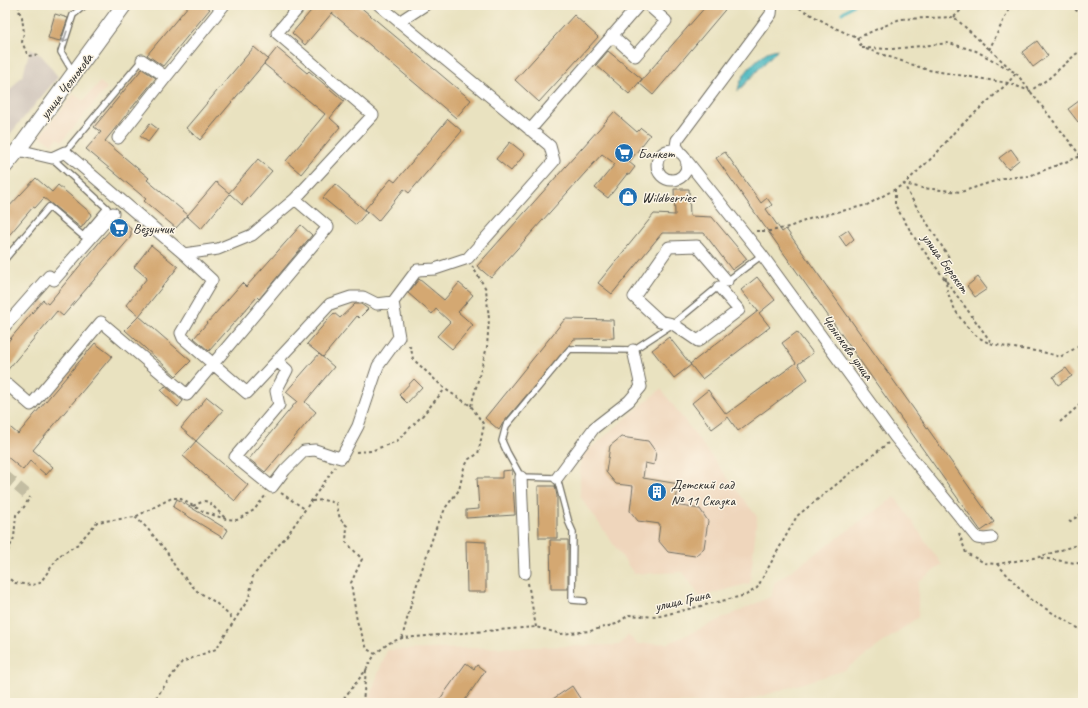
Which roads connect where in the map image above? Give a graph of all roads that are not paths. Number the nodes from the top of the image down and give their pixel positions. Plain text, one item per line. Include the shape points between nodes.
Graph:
1 (85, 5) edge
2 (124, 5) edge
3 (224, 5) edge
4 (301, 5) edge
5 (379, 5) edge
6 (425, 5) edge
7 (639, 5) edge
8 (648, 5) edge
9 (772, 5) edge
10 (399, 22) junction
11 (612, 35) junction
12 (142, 60) joint
13 (74, 75) junction
14 (166, 77) junction
15 (530, 130) junction
16 (118, 138) dead end
17 (18, 150) junction
18 (65, 152) junction
19 (52, 158) junction
20 (5, 166) edge
21 (295, 199) junction
22 (122, 202) junction
23 (110, 210) junction
24 (184, 254) junction
25 (762, 255) junction
26 (5, 259) edge
27 (723, 284) junction
28 (393, 302) junction
29 (673, 324) junction
30 (5, 326) edge
31 (633, 350) junction
32 (277, 361) junction
33 (213, 364) junction
34 (5, 388) edge
35 (521, 477) junction
36 (557, 478) junction
37 (992, 538) dead end
38 (525, 573) road end
39 (584, 601) dead end

1 -> 13 lane via 73,15 61,52
2 - 13 main road, улица Челнокова
3 - 14 street
4 - 21 street via 277,33 373,114
5 - 10 street
6 - 10 street
7 - 11 street
8 - 11 street via 666,21 635,56
9 - 25 street, Челнокова улица via 772,14 677,140 676,146
10 - 15 street
11 - 15 street
12 - 14 street
12 - 18 lane
13 - 17 main road, улица Челнокова
14 - 16 street
15 - 28 street via 550,146 554,161 468,258 435,269 417,270
17 - 19 street
17 - 20 main road, улица Челнокова
18 - 19 street
18 - 22 street
19 - 23 lane
21 - 24 street via 252,235 218,249
21 - 33 street via 328,227
22 - 23 lane
22 - 24 street
23 - 26 lane via 82,236 49,207
23 - 30 street via 54,280 49,276
24 - 33 street via 212,280 181,333 188,343
25 - 27 lane
25 - 37 street, Челнокова улица via 895,437 977,538
27 - 29 lane
27 - 29 street via 739,310 698,341
27 - 29 street via 697,246 669,248 634,296 660,321
28 - 32 street via 377,304 363,297 351,297 330,304
28 - 32 street via 399,337 378,366 358,426 341,458 315,450 304,451 272,487 235,457 279,405 276,391 288,370
29 - 31 lane
31 - 35 lane via 570,349 506,426 502,441
31 - 36 street via 641,387 594,428
32 - 33 street via 247,393
33 - 34 street via 187,395 101,322 31,405 8,385
35 - 36 lane
35 - 38 street
36 - 39 lane via 573,532 572,600

